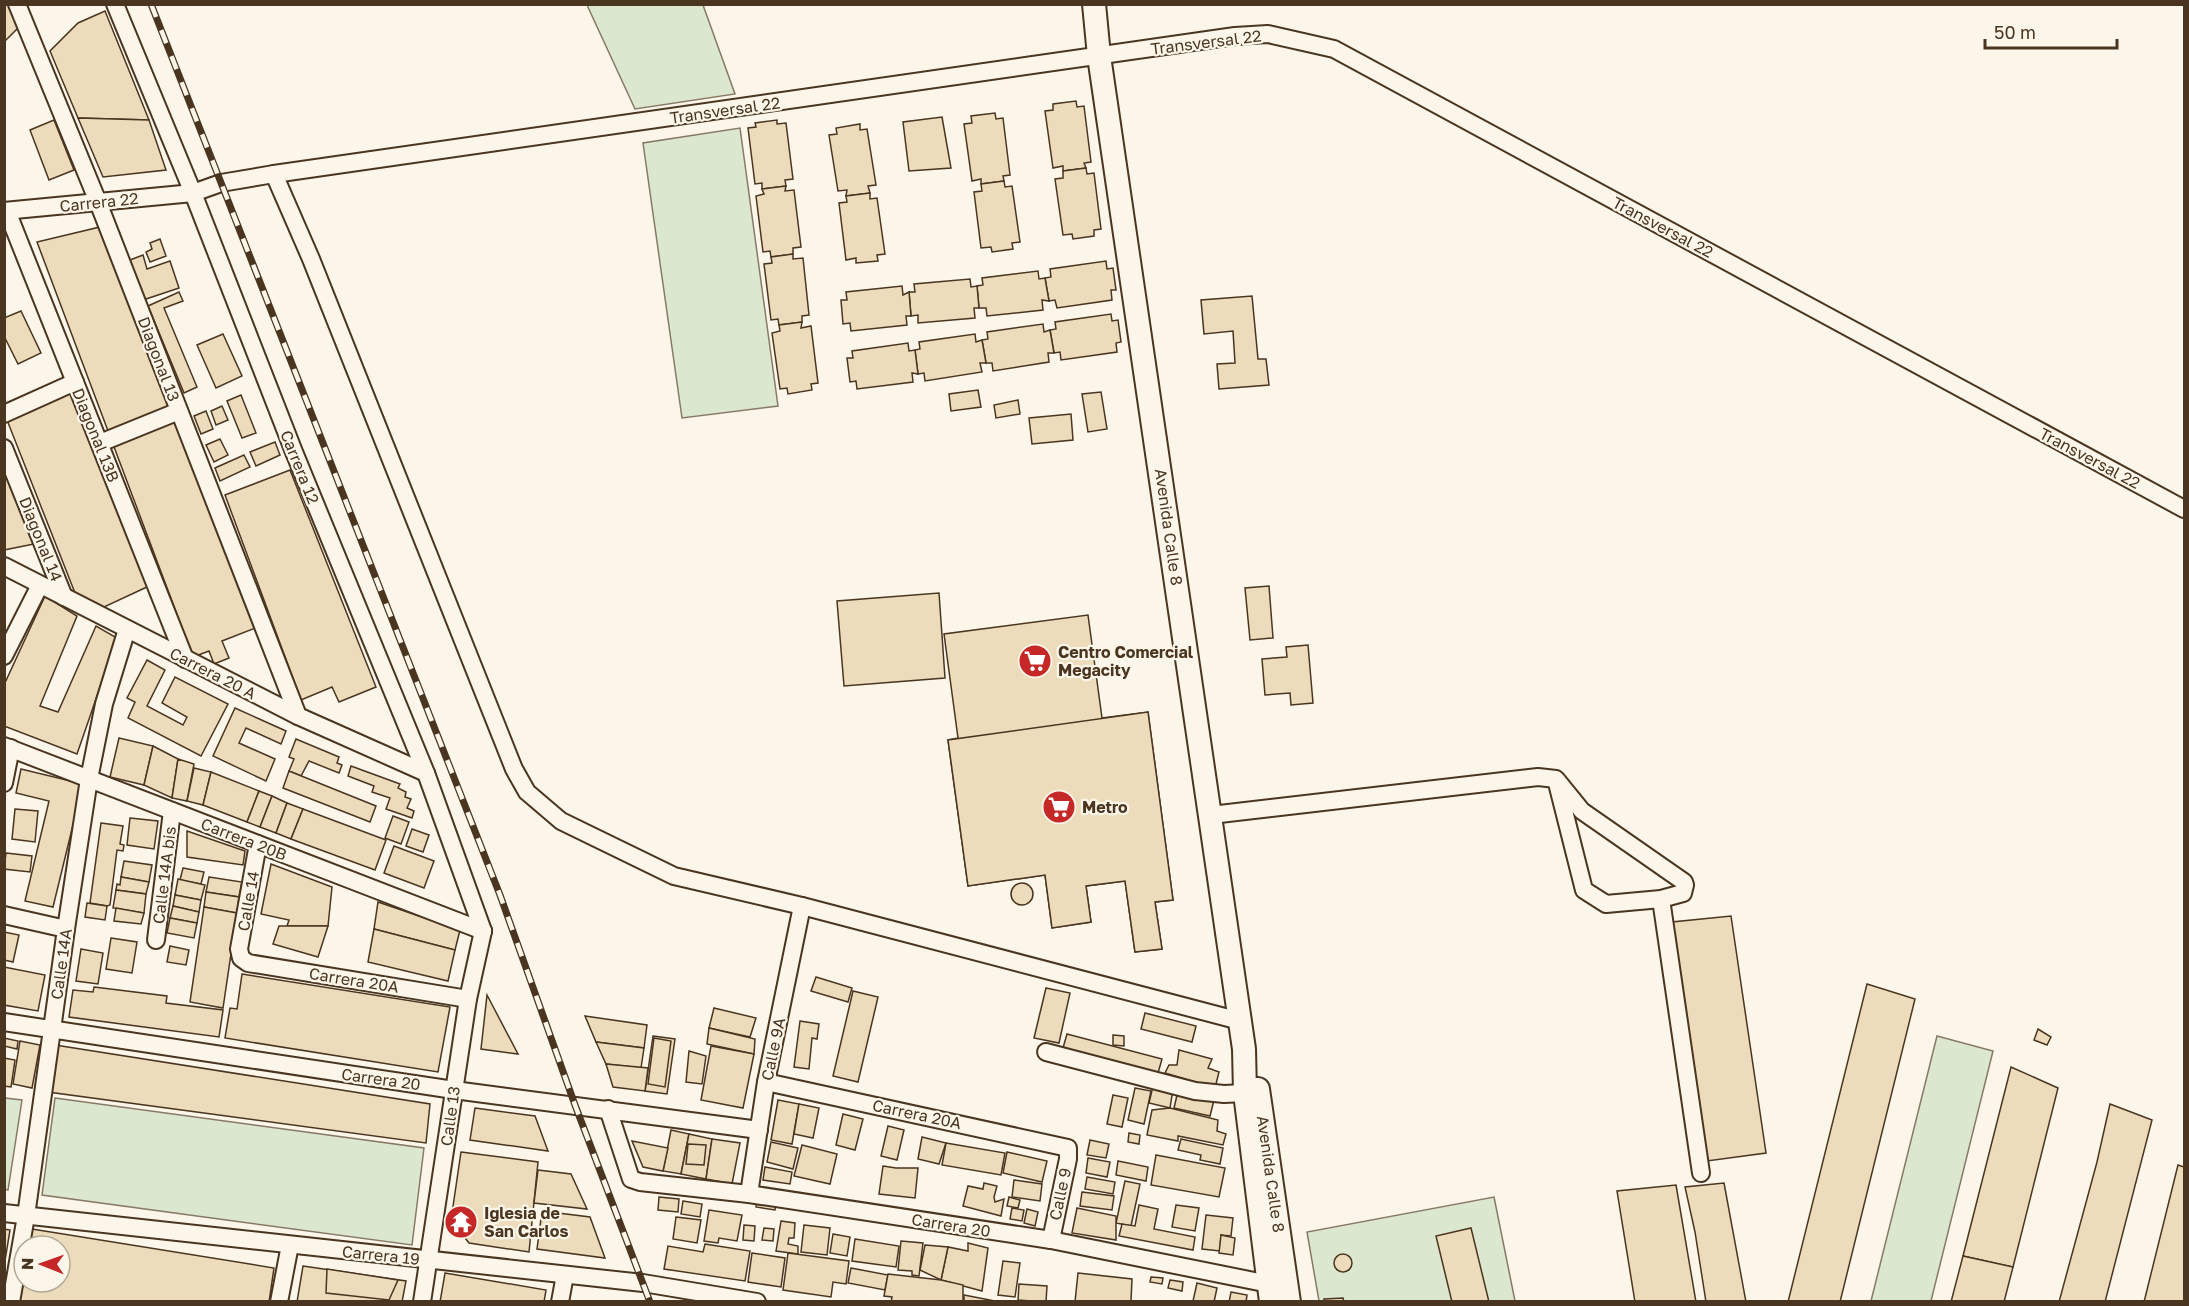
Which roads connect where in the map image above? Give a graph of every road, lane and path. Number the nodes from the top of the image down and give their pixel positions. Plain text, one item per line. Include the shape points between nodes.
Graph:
1 (17, 4) edge
2 (115, 4) edge
3 (1094, 4) edge
4 (1100, 56) junction
5 (274, 174) junction
6 (193, 193) junction
7 (98, 202) junction
8 (6, 211) edge
9 (75, 382) junction
10 (179, 411) junction
11 (4, 414) edge
12 (100, 443) junction
13 (4, 448) edge
14 (2184, 509) edge
15 (4, 566) edge
16 (40, 585) junction
17 (64, 597) junction
18 (127, 629) junction
19 (4, 656) edge
20 (186, 659) junction
21 (298, 716) junction
22 (8, 747) edge
23 (426, 773) junction
24 (89, 779) junction
25 (1556, 779) junction
26 (4, 783) edge
27 (172, 811) junction
28 (1210, 815) junction
29 (258, 844) junction
30 (1661, 899) junction
31 (802, 906) junction
32 (4, 915) edge
33 (66, 929) junction
34 (483, 931) junction
35 (156, 940) dead end
36 (241, 958) joint
37 (468, 999) junction
38 (1240, 1021) junction
39 (4, 1022) edge
40 (51, 1030) junction
41 (1244, 1049) junction
42 (1046, 1052) dead end
43 (766, 1082) junction
44 (454, 1090) junction
45 (1245, 1093) junction
46 (608, 1109) junction
47 (759, 1130) junction
48 (1068, 1148) joint
49 (1701, 1173) dead end
50 (749, 1194) junction
51 (4, 1213) edge
52 (26, 1216) junction
53 (1051, 1240) junction
54 (290, 1245) junction
55 (429, 1259) junction
56 (565, 1275) junction
57 (1270, 1293) edge
58 (11, 1302) edge
59 (279, 1302) edge
60 (422, 1302) edge
61 (560, 1302) edge
62 (757, 1302) edge
63 (1289, 1302) edge

1 - 7 street, Diagonal 13
2 - 6 street, Carrera 12
3 - 4 main road, Avenida Calle 8
4 - 5 street, Transversal 22
4 - 14 street, Transversal 22 via 1268,34 1334,49
4 - 28 main road, Avenida Calle 8
5 - 6 street, Transversal 22 via 221,183
5 - 31 street via 514,770 527,792 561,821 674,876
6 - 7 street, Carrera 22
6 - 23 street, Carrera 12
7 - 8 street, Carrera 22
7 - 10 street, Diagonal 13
8 - 9 street, Diagonal 13B
9 - 11 street
9 - 12 street, Diagonal 13B
10 - 12 street
10 - 21 street, Diagonal 13
12 - 20 street, Diagonal 13B
13 - 17 street, Diagonal 14
15 - 16 street, Carrera 20 A
16 - 17 street, Carrera 20 A
16 - 19 street
17 - 18 street, Carrera 20 A
18 - 20 street, Carrera 20 A
18 - 24 street, Calle 14A via 104,704
20 - 21 street, Carrera 20 A
21 - 23 street, Carrera 20 A
22 - 24 street, Carrera 20B
22 - 26 street
23 - 34 street, Carrera 12
24 - 27 street, Carrera 20B
24 - 33 street, Calle 14A
25 - 28 street via 1538,777
25 - 30 street via 1584,890 1606,904
25 - 30 street via 1582,811 1684,882 1683,894
27 - 29 street, Carrera 20B
27 - 35 street, Calle 14A bis
28 - 38 main road, Avenida Calle 8
29 - 34 street, Carrera 20B
29 - 36 street, Calle 14 via 239,949
30 - 49 street
31 - 38 street
31 - 43 street, Calle 9A
32 - 33 street
33 - 40 street, Calle 14A
34 - 37 street, Calle 13
36 - 37 street, Carrera 20A via 249,963
37 - 44 street, Calle 13
38 - 41 main road, Avenida Calle 8
39 - 40 street, Carrera 20
40 - 44 street, Carrera 20
40 - 52 street, Calle 14A
41 - 45 main road, Avenida Calle 8
41 - 63 main road, Avenida Calle 8 via 1260,1094
42 - 45 street via 1195,1091
43 - 47 street, Calle 9A
43 - 48 street, Carrera 20A
44 - 46 street, Carrera 20
44 - 55 street, Calle 13
45 - 57 main road, Avenida Calle 8
46 - 47 street, Carrera 20
46 - 50 street, Carrera 20 via 632,1179
47 - 50 street, Calle 9A
48 - 53 street, Calle 9
50 - 53 street, Carrera 20
51 - 52 street, Carrera 19
52 - 54 street, Carrera 19
52 - 58 street, Calle 14A
53 - 57 street, Carrera 20
54 - 55 street, Carrera 19
54 - 59 street
55 - 56 street, Carrera 19
55 - 60 street, Calle 13
56 - 61 street
56 - 62 street, Carrera 19 via 643,1282

